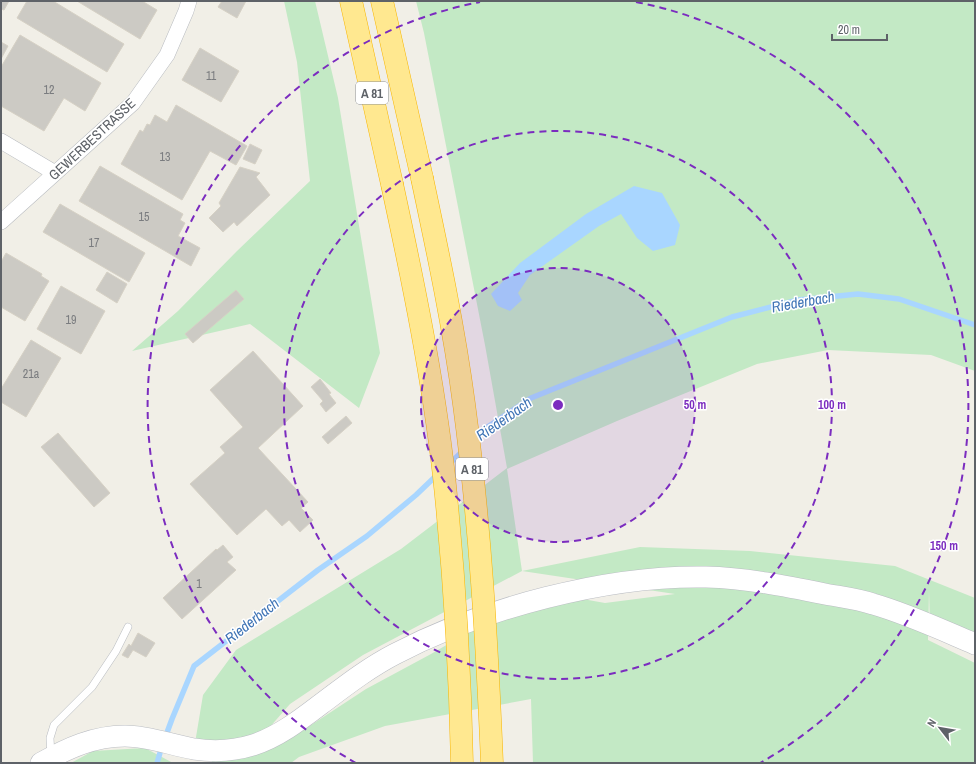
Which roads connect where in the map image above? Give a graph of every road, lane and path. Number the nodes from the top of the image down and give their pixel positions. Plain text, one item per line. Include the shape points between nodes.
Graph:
1 (189, 1) edge
2 (351, 1) edge
3 (382, 1) edge
4 (1, 141) edge
5 (55, 174) junction
6 (1, 222) edge
7 (128, 628) dead end
8 (975, 644) edge
9 (212, 757) edge
10 (46, 760) edge
11 (462, 763) edge
12 (492, 763) edge

1 - 5 street, GEWERBESTRASSE via 167,55 133,103
2 - 11 highway, A 81, bridge via 423,338 444,476 457,639
3 - 12 highway, A 81, bridge via 454,334 465,412 482,579
4 - 5 street
5 - 6 street, GEWERBESTRASSE
7 - 10 lane via 92,687 54,725
8 - 9 main road via 873,604 782,585 707,577 643,580 560,595 517,606 426,639 393,655 358,677 298,722 276,735 254,745
9 - 10 main road via 194,749 126,736 99,739 75,746

